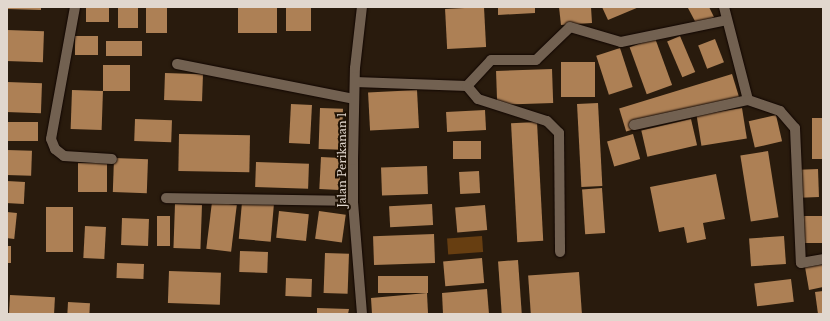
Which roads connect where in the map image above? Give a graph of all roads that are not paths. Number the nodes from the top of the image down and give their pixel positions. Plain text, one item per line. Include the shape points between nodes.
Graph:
1 (75, 7) edge
2 (362, 7) edge
3 (724, 7) edge
4 (727, 20) junction
5 (177, 64) dead end
6 (355, 82) junction
7 (467, 86) junction
8 (354, 99) junction
9 (748, 100) junction
10 (634, 125) dead end
11 (112, 159) dead end
12 (166, 198) dead end
13 (354, 201) junction
14 (560, 252) dead end
15 (823, 259) edge
16 (362, 314) edge

1 - 11 street via 51,139 55,149 64,156
2 - 6 street, Jalan Perikanan 1
3 - 4 street
4 - 7 street via 621,42 570,27 536,60 491,60
4 - 9 street
5 - 8 street
6 - 7 street
6 - 8 street, Jalan Perikanan 1
7 - 14 street via 478,99 547,121 559,133
8 - 13 street, Jalan Perikanan 1
9 - 10 street
9 - 15 street via 780,110 795,128 801,263
12 - 13 street
13 - 16 street, Jalan Perikanan 1

